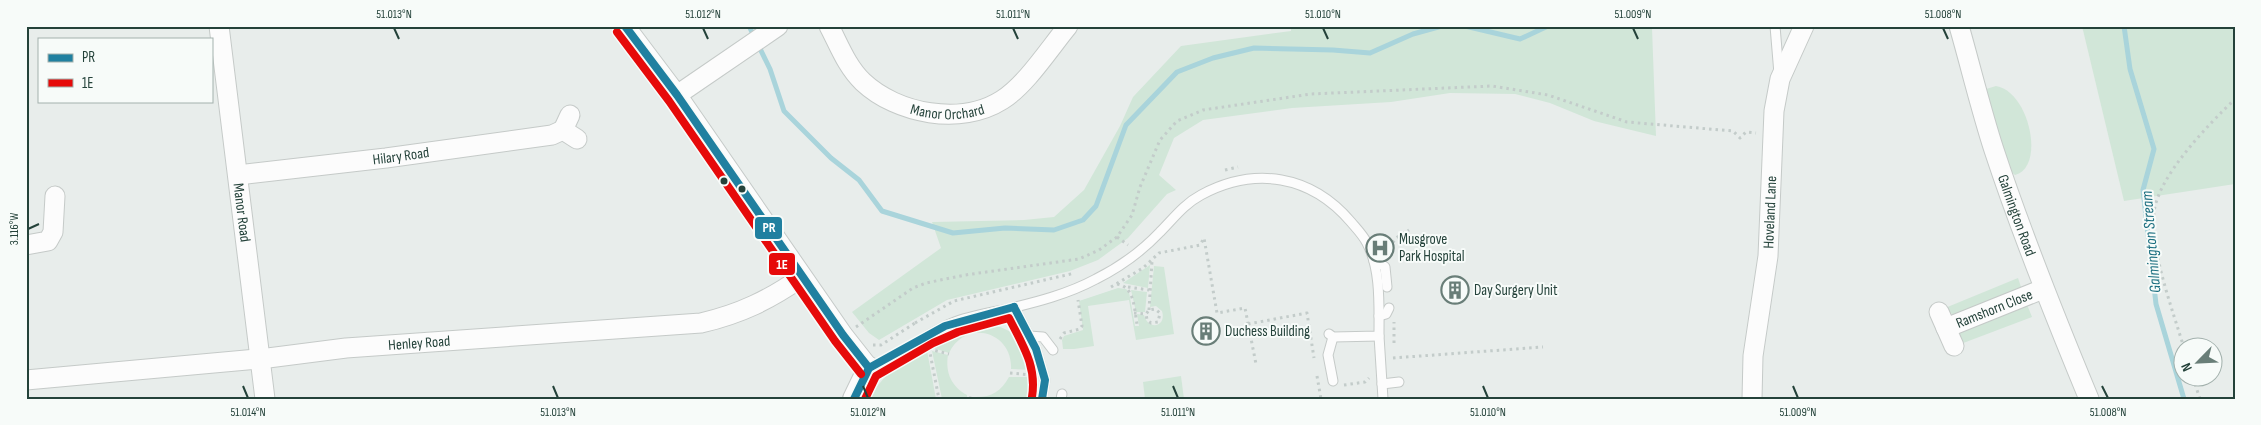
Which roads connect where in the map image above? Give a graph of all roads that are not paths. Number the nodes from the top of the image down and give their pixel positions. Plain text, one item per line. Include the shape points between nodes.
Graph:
1 (218, 26) edge
2 (625, 26) edge
3 (829, 26) edge
4 (1068, 26) edge
5 (1775, 26) edge
6 (1804, 26) edge
7 (1959, 26) edge
8 (764, 36) edge
9 (1780, 79) junction
10 (677, 95) junction
11 (570, 128) dead end
12 (238, 175) junction
13 (55, 196) dead end
14 (26, 245) edge
15 (1374, 261) junction
16 (802, 277) junction
17 (1387, 286) dead end
18 (2043, 289) junction
19 (1014, 307) junction
20 (1388, 308) dead end
21 (1379, 316) junction
22 (1029, 336) junction
23 (1379, 336) junction
24 (1954, 346) dead end
25 (1053, 350) dead end
26 (260, 358) junction
27 (869, 368) junction
28 (1382, 379) junction
29 (26, 380) edge
30 (1399, 382) dead end
31 (1336, 383) road end
32 (264, 399) edge
33 (854, 399) edge
34 (1042, 399) edge
35 (1383, 399) edge
36 (1752, 399) edge
37 (2089, 399) edge

1 - 12 street, Manor Road
2 - 10 street
3 - 4 street, Manor Orchard via 852,69 874,91 904,106 941,114 974,111 1003,99
5 - 9 lane, Hoveland Lane
6 - 9 street
7 - 18 street, Galmington Road via 1994,148
8 - 10 street
9 - 36 street, Hoveland Lane via 1771,136 1768,256 1753,356
10 - 16 street
11 - 12 street, Hilary Road via 552,134 386,158
12 - 26 street, Manor Road
13 - 14 street via 53,232 48,241
15 - 17 lane via 1385,267
15 - 19 lane via 1359,232 1320,194 1274,178 1240,180 1200,195 1135,256 1097,279 1074,290
15 - 21 lane
16 - 26 street, Henley Road via 740,313 701,322 366,346
16 - 27 street
18 - 24 street, Ramshorn Close via 1943,320
18 - 37 street, Galmington Road
19 - 22 lane
19 - 27 lane via 952,323
20 - 21 lane via 1386,314
21 - 23 lane
22 - 25 lane via 1043,338
22 - 34 lane via 1044,374
23 - 28 lane
23 - 31 lane via 1331,336 1328,354
26 - 29 street, Henley Road
26 - 32 street, Manor Road
27 - 33 street
28 - 30 lane
28 - 35 lane

